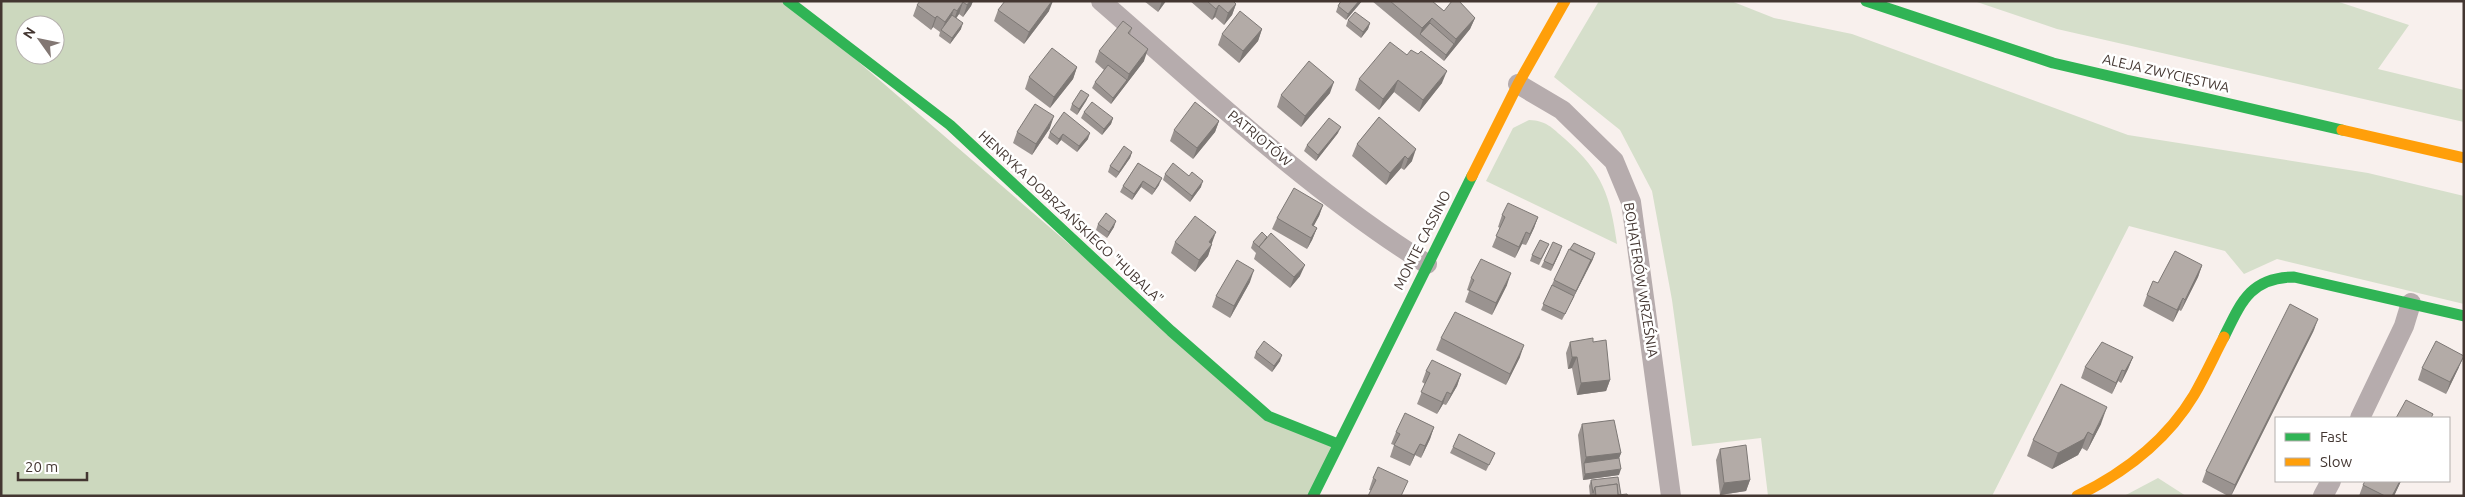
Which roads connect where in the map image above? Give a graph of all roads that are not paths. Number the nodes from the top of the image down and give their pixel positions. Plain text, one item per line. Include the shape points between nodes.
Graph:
1 (788, 1) edge
2 (1102, 1) edge
3 (1565, 1) edge
4 (1866, 1) edge
5 (1518, 84) junction
6 (2464, 158) edge
7 (1427, 264) junction
8 (2411, 303) junction
9 (2464, 316) edge
10 (2360, 417) edge
11 (1338, 444) junction
12 (2330, 482) edge
13 (1312, 496) edge
14 (1671, 496) edge
15 (2076, 496) edge
16 (2323, 496) edge

1 - 11 street, HENRYKA DOBRZAŃSKIEGO "HUBALA" via 950,125 1171,331 1268,416
2 - 7 street, PATRIOTÓW via 1248,129 1368,226
3 - 5 street, MONTE CASSINO
4 - 6 street, ALEJA ZWYCIĘSTWA via 2053,63
5 - 7 street, MONTE CASSINO
5 - 14 street, BOHATERÓW WRZEŚNIA via 1562,110 1614,161 1631,202
7 - 11 street, MONTE CASSINO
8 - 9 street
8 - 10 street via 2404,326
8 - 15 street via 2294,277 2276,277 2263,282 2239,310 2194,396 2167,430 2138,457 2096,487
11 - 13 street, MONTE CASSINO
12 - 16 street

